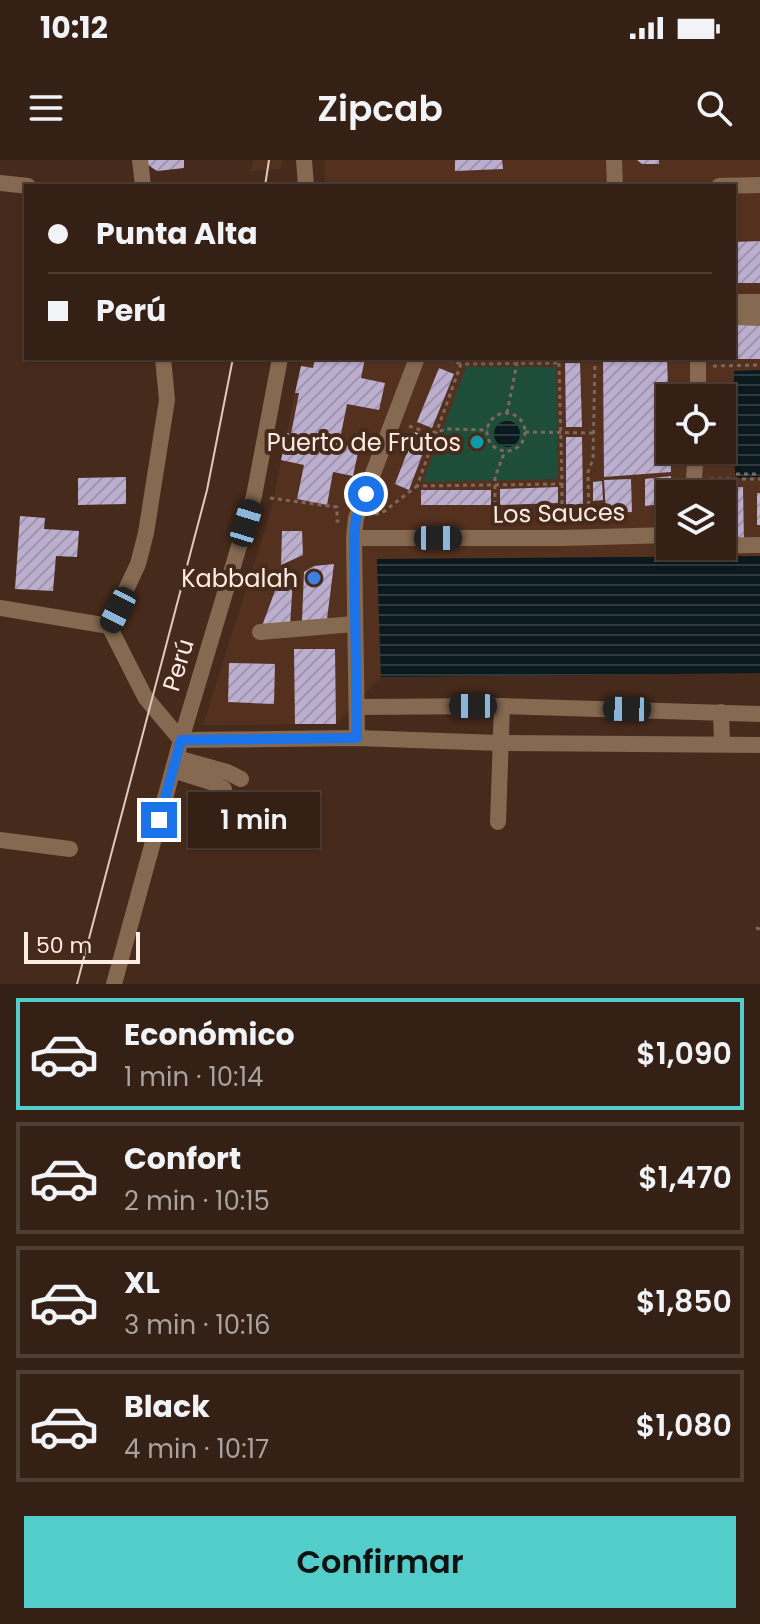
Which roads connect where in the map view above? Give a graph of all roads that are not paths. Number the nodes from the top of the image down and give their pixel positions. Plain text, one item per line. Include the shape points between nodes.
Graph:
1 (140, 160) edge
2 (304, 160) edge
3 (614, 160) edge
4 (0, 183) edge
5 (143, 184) edge
6 (306, 184) edge
7 (615, 184) edge
8 (760, 185) edge
9 (24, 186) edge
10 (736, 186) edge
11 (736, 302) edge
12 (760, 302) edge
13 (736, 317) edge
14 (760, 318) edge
15 (163, 360) edge
16 (280, 360) edge
17 (416, 360) edge
18 (698, 362) edge
19 (698, 384) edge
20 (656, 535) edge
21 (354, 538) junction
22 (736, 545) edge
23 (760, 545) edge
24 (0, 608) edge
25 (354, 624) junction
26 (109, 626) junction
27 (260, 632) dead end
28 (502, 706) junction
29 (357, 707) junction
30 (721, 712) junction
31 (760, 714) edge
32 (357, 738) junction
33 (181, 740) junction
34 (500, 743) junction
35 (722, 744) junction
36 (760, 745) edge
37 (175, 764) junction
38 (241, 779) dead end
39 (224, 789) dead end
40 (498, 822) dead end
41 (0, 840) edge
42 (70, 849) dead end
43 (114, 984) edge

1 - 5 street
2 - 6 street
3 - 7 street
4 - 9 street
8 - 10 street
11 - 12 street
13 - 14 street
15 - 26 street via 167,400 146,533 138,564
16 - 33 street, Perú via 254,496
17 - 21 street via 356,518
18 - 19 street
20 - 21 street, Los Sauces
21 - 25 street
22 - 23 street
24 - 26 street
25 - 27 street
25 - 29 street
26 - 33 street via 145,697
28 - 29 street
28 - 30 street
28 - 34 street
29 - 32 street
30 - 31 street
30 - 35 street
32 - 33 street
32 - 34 street
33 - 37 street, Perú
34 - 35 street
34 - 40 street
35 - 36 street
37 - 38 street
37 - 39 street
37 - 43 street, Perú
41 - 42 street

